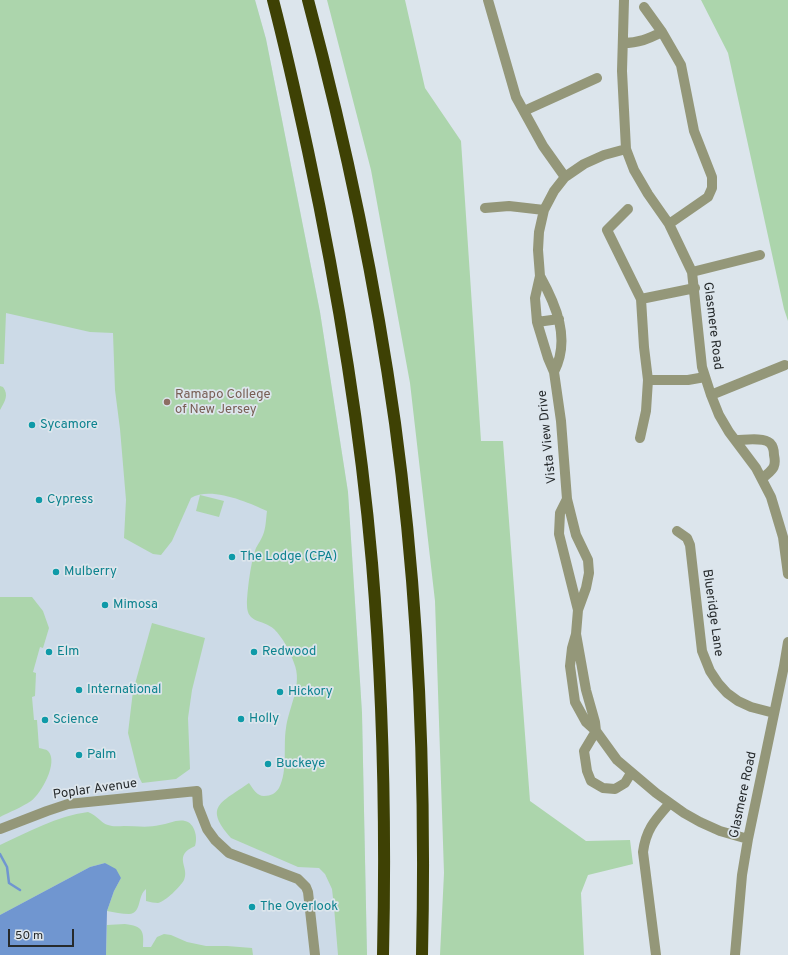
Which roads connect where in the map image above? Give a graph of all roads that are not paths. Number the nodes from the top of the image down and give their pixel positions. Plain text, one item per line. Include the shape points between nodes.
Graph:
1 (273, 0) edge
2 (308, 0) edge
3 (488, 0) edge
4 (624, 0) edge
5 (644, 7) dead end
6 (662, 32) junction
7 (623, 43) junction
8 (598, 78) dead end
9 (524, 112) junction
10 (626, 149) junction
11 (565, 177) junction
12 (485, 208) dead end
13 (628, 209) dead end
14 (544, 210) junction
15 (669, 224) junction
16 (760, 254) dead end
17 (692, 272) junction
18 (540, 276) junction
19 (694, 288) junction
20 (641, 299) junction
21 (559, 319) junction
22 (537, 322) junction
23 (785, 365) dead end
24 (554, 372) junction
25 (705, 377) junction
26 (648, 380) junction
27 (711, 395) junction
28 (640, 438) dead end
29 (736, 440) junction
30 (762, 478) junction
31 (567, 499) junction
32 (678, 531) dead end
33 (786, 537) edge
34 (788, 574) edge
35 (578, 610) junction
36 (576, 634) junction
37 (788, 642) edge
38 (786, 667) edge
39 (774, 713) junction
40 (596, 731) junction
41 (631, 773) junction
42 (670, 804) junction
43 (0, 829) edge
44 (748, 838) junction
45 (315, 955) edge
46 (383, 955) edge
47 (422, 955) edge
48 (656, 955) edge
49 (735, 955) edge

1 - 46 highway via 335,285 367,511 376,610 381,710
2 - 47 highway via 341,131 366,249 388,376 400,466 412,579 420,701 423,807
3 - 9 street via 516,97
4 - 7 street, Glasmere Road
5 - 6 street
6 - 7 street via 636,43
6 - 15 street via 681,65 694,131 712,177 712,188 708,197
7 - 10 street, Glasmere Road
8 - 9 street
9 - 11 street via 543,146
10 - 11 street, Vista View Drive via 584,164
10 - 15 street, Glasmere Road via 634,170
11 - 14 street, Vista View Drive
12 - 14 street via 509,206
13 - 20 street via 607,230
14 - 18 street, Vista View Drive via 539,232
15 - 17 street, Glasmere Road
16 - 17 street
17 - 19 street, Glasmere Road
18 - 21 street, Vista View Drive
18 - 22 street, Vista View Drive via 535,298
19 - 20 street
19 - 25 street, Glasmere Road
20 - 26 street
21 - 22 street
21 - 24 street, Vista View Drive via 562,334 561,352
22 - 24 street, Vista View Drive
23 - 27 street
24 - 31 street, Vista View Drive
25 - 26 street via 688,380
25 - 27 street, Glasmere Road
26 - 28 street via 646,411
27 - 29 street, Glasmere Road via 719,415
29 - 30 street, Glasmere Road
29 - 30 street via 760,440 769,442 773,447 775,467
30 - 33 street, Glasmere Road
31 - 35 street, Vista View Drive via 560,513 559,534
31 - 35 street, Vista View Drive via 576,535 588,560 586,588
32 - 39 street, Blueridge Lane via 690,544 702,651 710,671 723,688 738,701
33 - 34 street, Glasmere Road
35 - 36 street, Vista View Drive
36 - 40 street, Vista View Drive
36 - 40 street, Vista View Drive via 570,666 575,702 586,722
37 - 38 street, Glasmere Road
38 - 39 street, Glasmere Road
39 - 44 street, Glasmere Road
40 - 41 street, Vista View Drive via 617,760
40 - 41 street via 584,751 590,780 603,788 615,789 625,783
41 - 42 street, Vista View Drive
42 - 44 street, Vista View Drive via 720,831
42 - 48 street via 648,830 643,852
43 - 45 street, Poplar Avenue via 68,804 197,791 198,806 207,829 229,853 298,879 306,887
44 - 49 street, Glasmere Road

